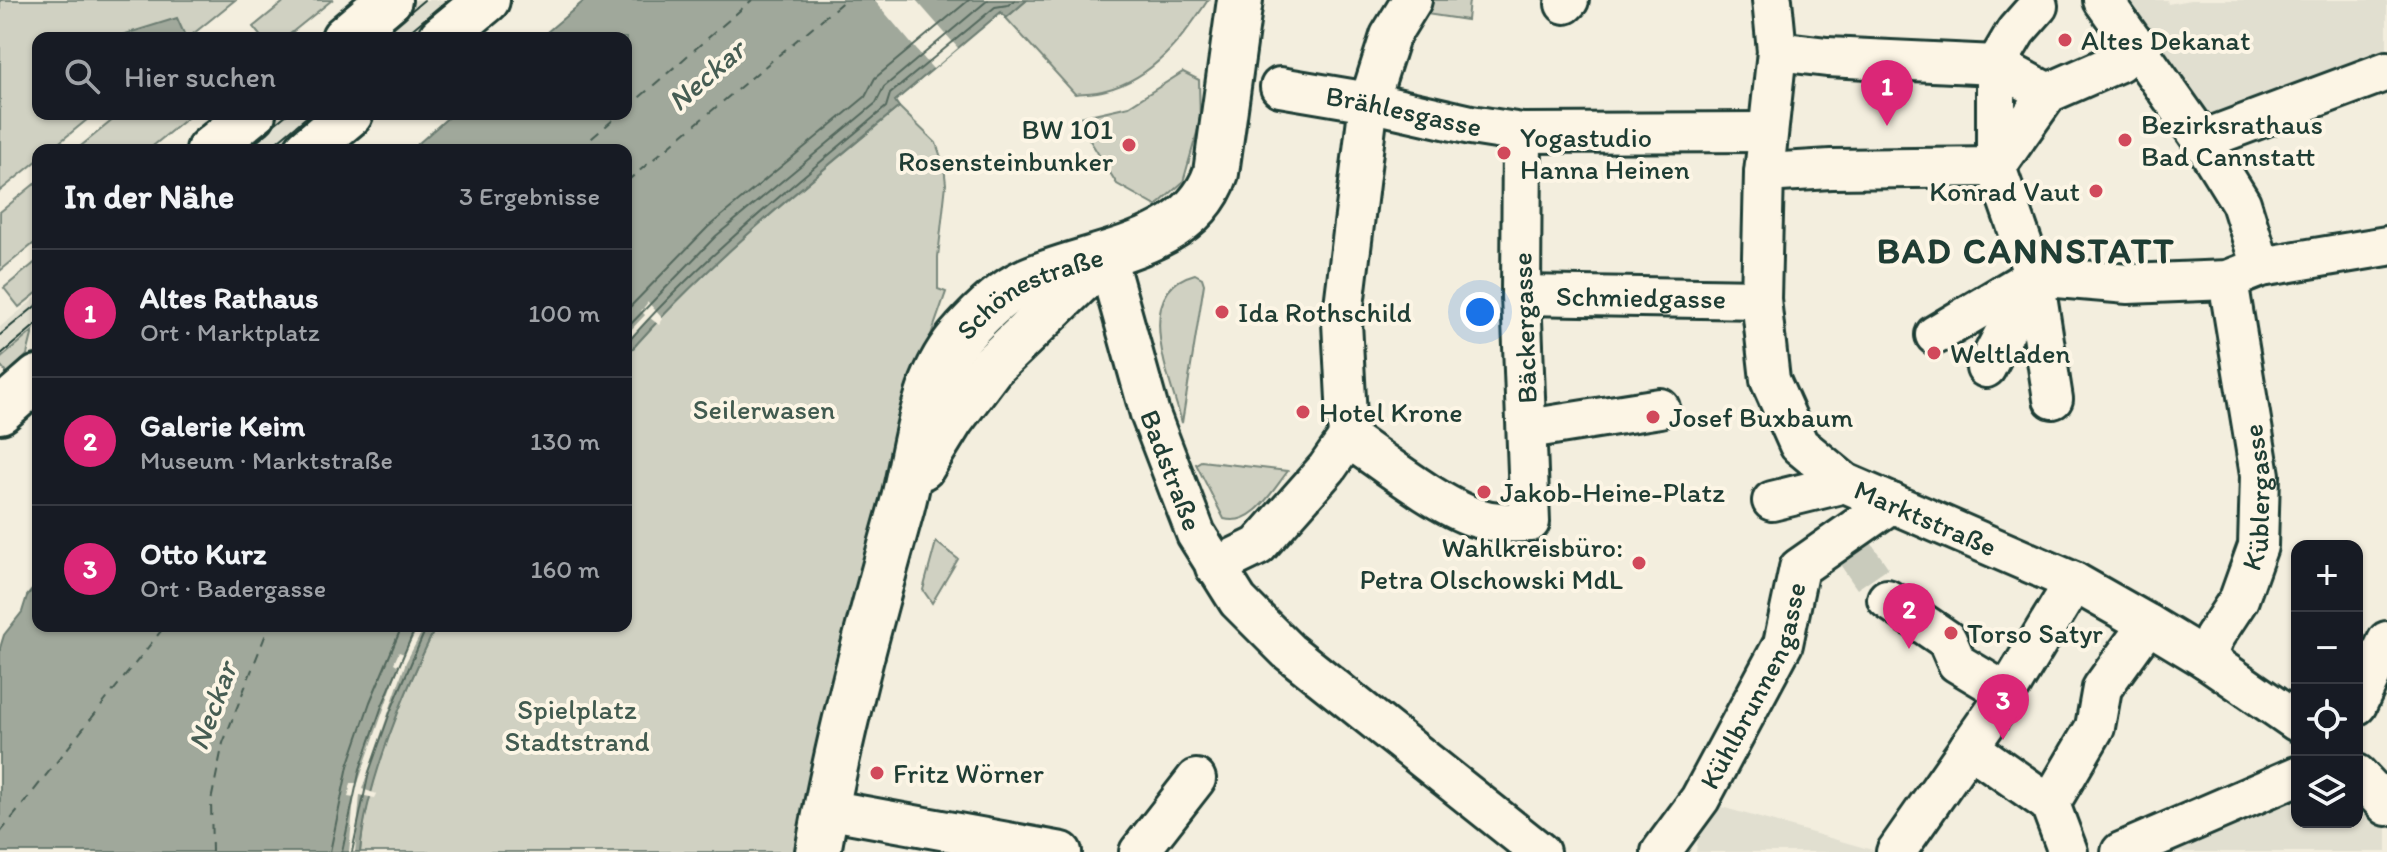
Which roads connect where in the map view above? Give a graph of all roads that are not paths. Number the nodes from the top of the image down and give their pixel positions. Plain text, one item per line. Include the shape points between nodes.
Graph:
1 (389, 0) edge
2 (487, 0) edge
3 (1240, 0) edge
4 (1412, 0) edge
5 (1772, 0) edge
6 (2103, 0) edge
7 (2038, 6) dead end
8 (351, 32) edge
9 (448, 32) edge
10 (2137, 45) junction
11 (1777, 51) junction
12 (1996, 65) junction
13 (2387, 71) edge
14 (1280, 87) dead end
15 (2048, 93) junction
16 (1369, 102) junction
17 (246, 120) edge
18 (343, 120) edge
19 (1767, 132) junction
20 (1522, 133) junction
21 (2202, 140) junction
22 (216, 144) edge
23 (314, 144) edge
24 (1996, 167) junction
25 (1764, 173) junction
26 (2387, 246) edge
27 (1106, 256) junction
28 (2244, 273) junction
29 (2034, 276) junction
30 (1521, 295) junction
31 (1761, 299) junction
32 (1935, 335) dead end
33 (1986, 368) dead end
34 (32, 375) edge
35 (16, 397) edge
36 (2053, 399) dead end
37 (1660, 408) dead end
38 (1528, 429) junction
39 (1348, 438) junction
40 (1845, 483) junction
41 (905, 493) junction
42 (1772, 501) dead end
43 (1892, 503) junction
44 (1215, 567) junction
45 (2074, 582) junction
46 (1887, 599) tunnel mouth
47 (2148, 624) junction
48 (2387, 641) edge
49 (2206, 659) junction
50 (2363, 692) edge
51 (2007, 693) junction
52 (2291, 718) edge
53 (1969, 747) junction
54 (1196, 779) dead end
55 (2291, 779) edge
56 (2363, 780) edge
57 (2050, 804) junction
58 (2387, 806) edge
59 (826, 809) junction
60 (818, 852) edge
61 (1062, 852) edge
62 (1139, 852) edge
63 (1540, 852) edge
64 (1661, 852) edge
65 (1896, 852) edge
66 (2068, 852) edge
67 (2121, 852) edge

1 - 8 main road
2 - 9 main road
3 - 27 main road via 1211,189 1178,222
4 - 16 street via 1390,36
5 - 11 street, Marktstraße
6 - 10 street, Küblergasse
7 - 12 street
10 - 15 street via 2119,62
10 - 21 street, Küblergasse
11 - 12 street
11 - 19 street, Marktstraße
12 - 15 street
12 - 24 street
13 - 21 street
14 - 16 street, Brählesgasse
15 - 24 street
16 - 20 street, Brählesgasse
16 - 39 street via 1342,322
17 - 22 main road
18 - 23 main road
19 - 20 street, Brählesgasse
19 - 25 street, Marktstraße
20 - 30 street, Bäckergasse
21 - 28 street, Küblergasse via 2241,203
24 - 25 street
24 - 29 street
25 - 31 street, Marktstraße
26 - 28 street
27 - 41 main road, Schönestraße via 991,367
27 - 41 main road, Schönestraße via 1033,278 998,299 952,347 927,392
27 - 44 street, Badstraße via 1150,414 1196,534
28 - 29 street via 2128,284
28 - 49 street, Küblergasse via 2260,475 2258,546 2239,599
29 - 32 street
29 - 33 street
29 - 36 street
30 - 31 street, Schmiedgasse
30 - 38 street, Bäckergasse
31 - 40 street, Marktstraße via 1770,380 1799,445
34 - 35 main road
37 - 38 street
38 - 39 street, Bäckergasse via 1530,522 1497,523 1471,516
39 - 44 street via 1258,546
40 - 42 street
40 - 43 street, Marktstraße
41 - 59 main road, Schönestraße via 856,670
43 - 45 street, Marktstraße
43 - 64 street, Kühlbrunnengasse via 1848,541 1799,568 1783,644 1690,813
44 - 63 street, Badstraße via 1250,615 1288,651
45 - 47 street, Marktstraße
45 - 51 street
46 - 51 street via 1947,640 1957,663
47 - 49 street, Marktstraße
47 - 57 street via 2102,688 2095,727
48 - 50 street
49 - 52 street, Marktstraße
51 - 53 street
53 - 57 street
53 - 65 street
54 - 62 street
55 - 67 street
56 - 58 street
57 - 66 street
59 - 60 main road, Schönestraße
59 - 61 street

